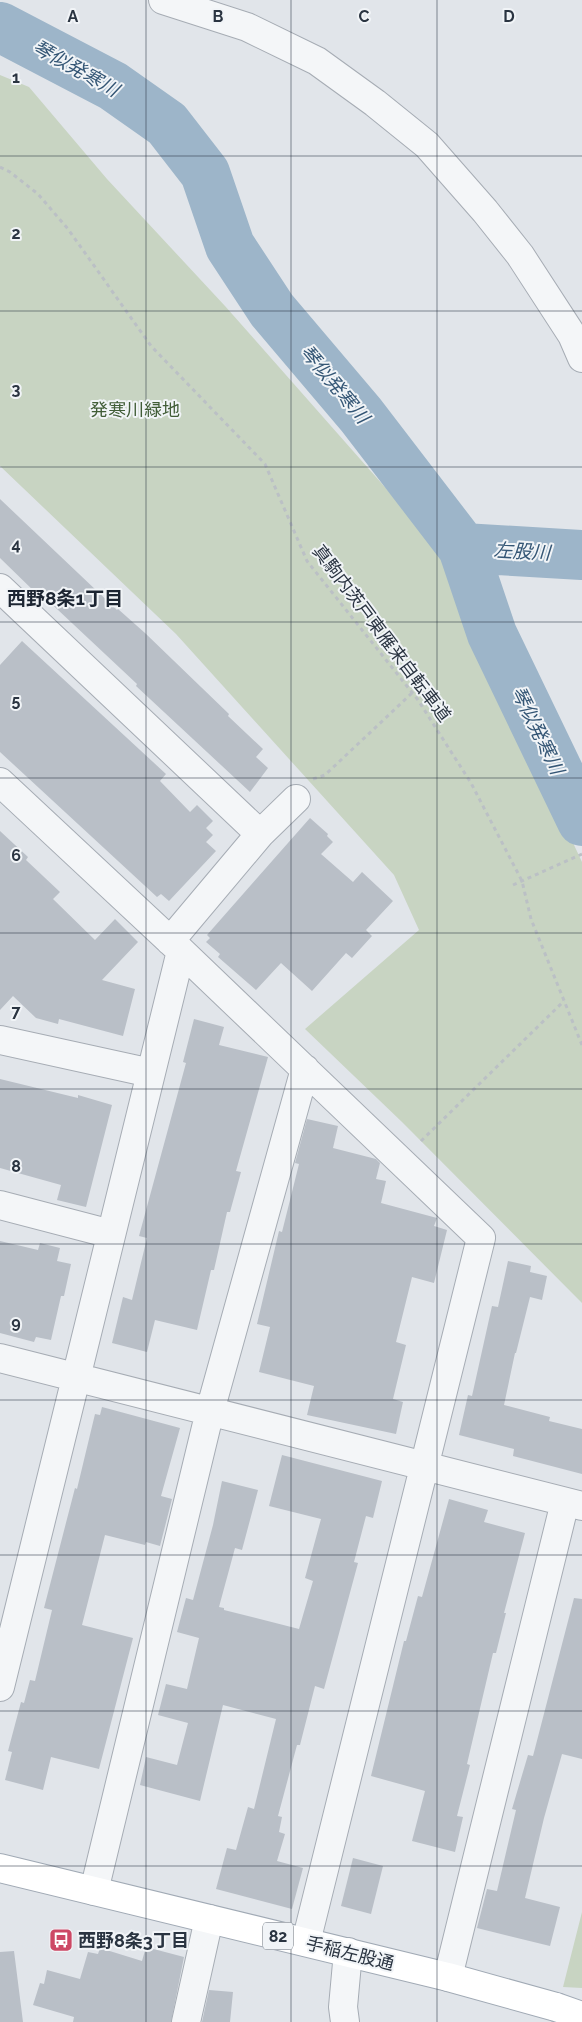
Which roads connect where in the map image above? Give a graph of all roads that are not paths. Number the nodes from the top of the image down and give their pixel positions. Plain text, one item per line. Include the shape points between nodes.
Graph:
1 (163, 0) edge
2 (582, 358) edge
3 (0, 588) edge
4 (0, 782) edge
5 (303, 790) road end
6 (260, 834) junction
7 (175, 946) junction
8 (0, 1040) edge
9 (305, 1069) junction
10 (151, 1073) junction
11 (0, 1205) edge
12 (111, 1234) junction
13 (0, 1358) edge
14 (76, 1378) junction
15 (210, 1411) junction
16 (425, 1465) junction
17 (574, 1504) edge
18 (0, 1687) edge
19 (0, 1868) edge
20 (94, 1891) junction
21 (209, 1919) junction
22 (306, 1942) junction
23 (348, 1952) junction
24 (448, 1977) junction
25 (582, 2016) edge
26 (186, 2022) edge
27 (345, 2022) edge

1 - 2 street via 247,27 317,61 427,146 520,255 572,335
3 - 6 street
4 - 7 street
5 - 6 street
6 - 7 street
7 - 9 street
7 - 10 street
8 - 10 street
9 - 15 street
9 - 16 street via 481,1238
10 - 12 street
11 - 12 street
12 - 14 street
13 - 14 street
14 - 15 street
14 - 18 street
15 - 16 street
15 - 20 street
16 - 17 street
16 - 22 street
17 - 24 street
19 - 20 main road, 手稲左股通 / 82
20 - 21 main road, 手稲左股通 / 82
21 - 22 main road, 手稲左股通 / 82
21 - 26 street
22 - 23 main road, 手稲左股通 / 82
23 - 24 main road, 手稲左股通 / 82
23 - 27 street via 343,2007
24 - 25 main road, 手稲左股通 / 82, bridge

